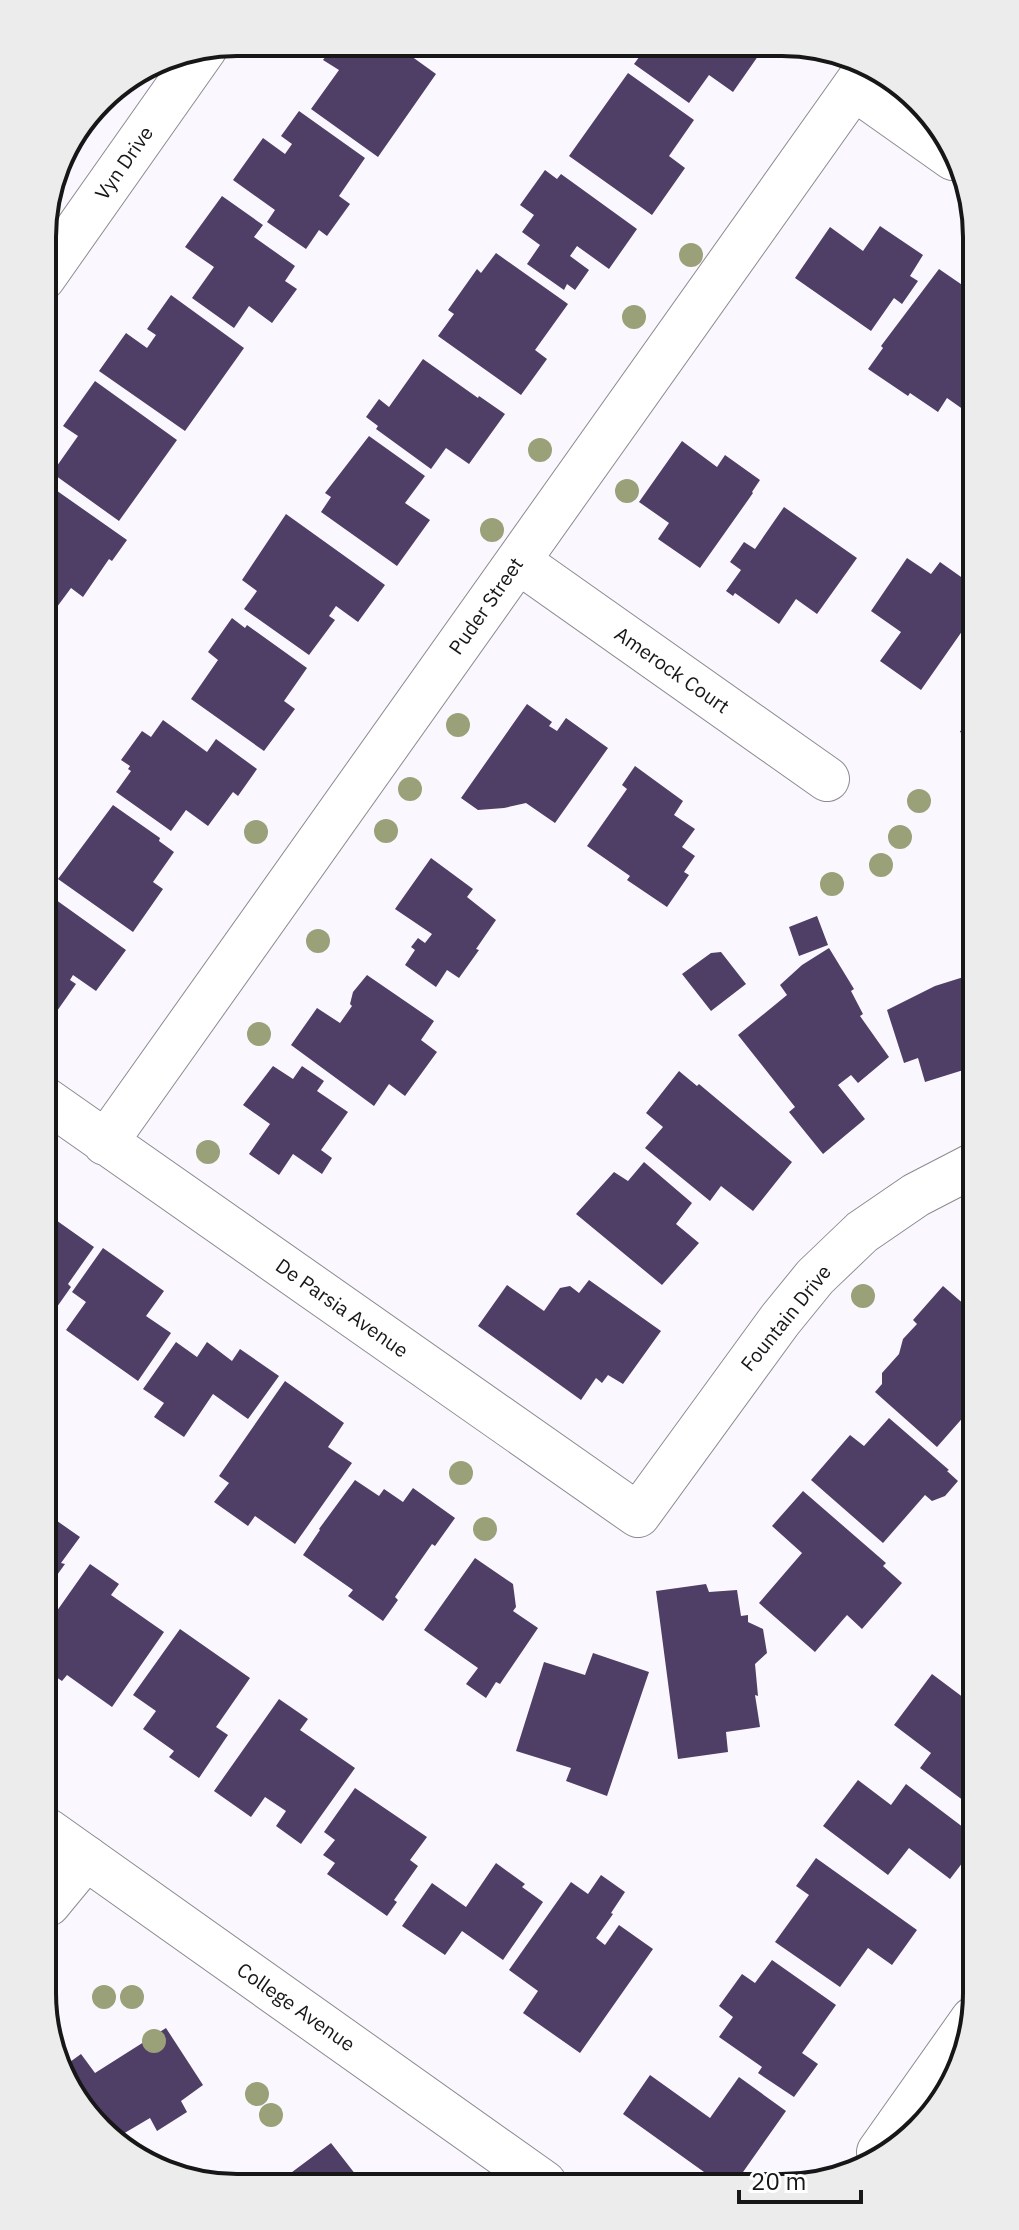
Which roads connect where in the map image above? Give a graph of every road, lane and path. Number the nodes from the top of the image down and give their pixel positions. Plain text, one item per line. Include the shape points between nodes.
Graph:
1 (196, 60) edge
2 (860, 78) edge
3 (937, 145) edge
4 (56, 260) edge
5 (518, 561) junction
6 (827, 779) dead end
7 (56, 1107) edge
8 (105, 1143) junction
9 (963, 1171) edge
10 (638, 1515) joint
11 (56, 1837) edge
12 (86, 1858) junction
13 (56, 1894) edge
14 (956, 2043) edge
15 (888, 2140) edge
16 (531, 2174) edge

1 - 4 street, Vyn Drive
2 - 3 street
2 - 5 street, Puder Street
5 - 6 street, Amerock Court
5 - 8 street, Puder Street
7 - 8 street, De Parsia Avenue
8 - 10 street, De Parsia Avenue
9 - 10 street, Fountain Drive via 862,1232 815,1277
11 - 12 street, College Avenue
12 - 13 street
12 - 16 street, College Avenue
14 - 15 street

